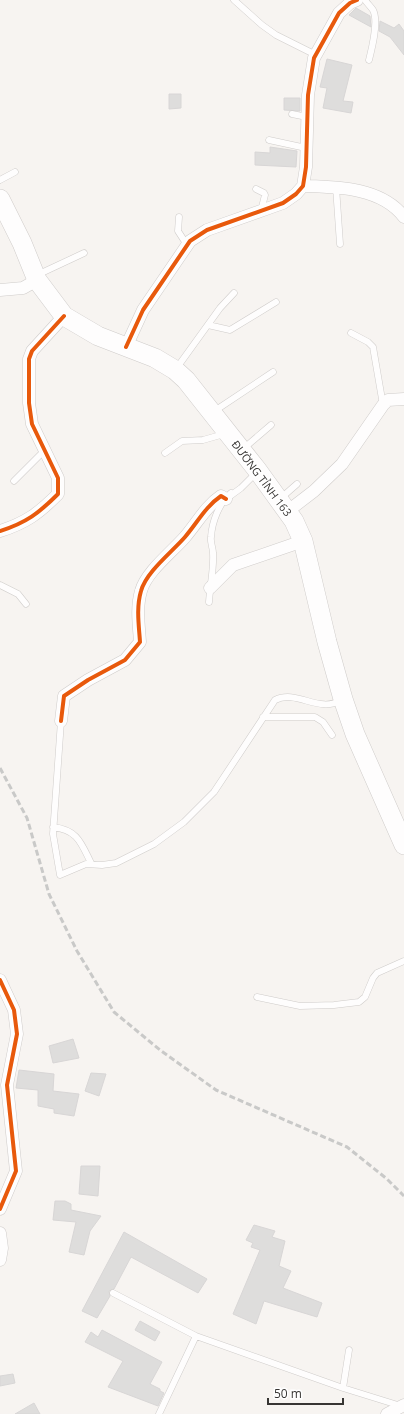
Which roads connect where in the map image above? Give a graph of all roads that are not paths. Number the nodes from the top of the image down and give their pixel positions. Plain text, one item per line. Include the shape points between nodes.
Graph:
1 (234, 0) edge
2 (357, 0) edge
3 (365, 0) edge
4 (343, 4) edge
5 (316, 55) junction
6 (369, 60) dead end
7 (292, 114) dead end
8 (307, 117) junction
9 (269, 140) dead end
10 (306, 148) junction
11 (15, 172) dead end
12 (0, 180) edge
13 (303, 186) junction
14 (336, 187) junction
15 (256, 189) dead end
16 (0, 199) edge
17 (260, 211) junction
18 (179, 217) dead end
19 (404, 217) edge
20 (340, 244) dead end
21 (187, 245) junction
22 (84, 253) dead end
23 (36, 278) junction
24 (0, 290) edge
25 (234, 293) dead end
26 (276, 302) dead end
27 (64, 316) junction
28 (208, 325) junction
29 (351, 333) dead end
30 (126, 347) junction
31 (175, 370) junction
32 (273, 372) dead end
33 (404, 399) edge
34 (383, 405) junction
35 (212, 413) junction
36 (271, 425) dead end
37 (228, 433) junction
38 (242, 450) junction
39 (44, 451) junction
40 (165, 453) dead end
41 (258, 471) junction
42 (14, 481) dead end
43 (297, 484) dead end
44 (226, 499) junction
45 (284, 505) junction
46 (0, 531) edge
47 (303, 541) junction
48 (0, 585) edge
49 (210, 588) junction
50 (209, 602) dead end
51 (26, 604) dead end
52 (343, 699) junction
53 (263, 717) junction
54 (61, 721) joint
55 (332, 735) dead end
56 (53, 827) junction
57 (404, 845) edge
58 (91, 863) junction
59 (404, 961) edge
60 (0, 980) edge
61 (257, 997) dead end
62 (0, 1209) edge
63 (0, 1233) edge
64 (0, 1260) edge
65 (113, 1293) dead end
66 (196, 1336) junction
67 (349, 1350) dead end
68 (343, 1388) junction
69 (402, 1406) edge
70 (159, 1414) edge
71 (387, 1414) edge

1 - 5 lane via 262,25
2 - 4 street
3 - 6 lane via 373,11 374,18 374,38
4 - 5 street
5 - 8 street via 310,77
7 - 8 lane
8 - 10 street
9 - 10 lane
10 - 13 street
11 - 12 lane
13 - 14 street
13 - 17 street via 283,203
14 - 19 street via 376,196
14 - 20 lane
15 - 17 lane via 265,195
16 - 23 main road, ĐƯỜNG TỈNH 163
17 - 21 street via 198,234
18 - 21 lane via 178,231
21 - 30 street via 143,310
22 - 23 lane
23 - 24 street via 22,288
23 - 27 main road, ĐƯỜNG TỈNH 163
25 - 28 lane
26 - 28 lane via 230,330
27 - 30 main road, ĐƯỜNG TỈNH 163 via 98,336
27 - 39 street via 32,351 29,359 29,403 32,424
28 - 31 lane
29 - 34 lane via 373,347
30 - 31 main road, ĐƯỜNG TỈNH 163 via 155,358
31 - 35 main road, ĐƯỜNG TỈNH 163
32 - 35 lane
33 - 34 street via 388,400
34 - 45 street via 333,475
35 - 37 main road, ĐƯỜNG TỈNH 163
36 - 38 lane
37 - 38 main road, ĐƯỜNG TỈNH 163
37 - 40 lane via 203,440 182,441
38 - 41 main road, ĐƯỜNG TỈNH 163
39 - 42 lane
39 - 46 street via 58,478 58,494 24,522
41 - 44 lane
41 - 45 main road, ĐƯỜNG TỈNH 163
43 - 45 lane
44 - 49 lane via 214,522 211,538 213,552
44 - 54 street via 221,496 213,502 149,576 141,590 138,615 140,642 125,660 64,696
45 - 47 main road, ĐƯỜNG TỈNH 163
47 - 49 street via 233,565
47 - 52 main road, ĐƯỜNG TỈNH 163
48 - 51 lane via 18,594
49 - 50 lane
52 - 53 lane via 332,705 295,697 281,697 275,700
52 - 57 main road, ĐƯỜNG TỈNH 163 via 355,734
53 - 55 lane via 315,717 323,722
53 - 58 lane via 214,792 184,822 154,844 128,858 110,865
54 - 56 lane
56 - 58 lane via 66,829 73,834 80,841
56 - 58 lane via 60,875
59 - 61 lane via 377,974 365,997 359,1002 300,1006
60 - 62 street via 14,1010 17,1034 7,1085 16,1170
63 - 64 street
65 - 66 lane
66 - 68 lane
66 - 70 lane
67 - 68 lane
68 - 69 lane
69 - 71 street

